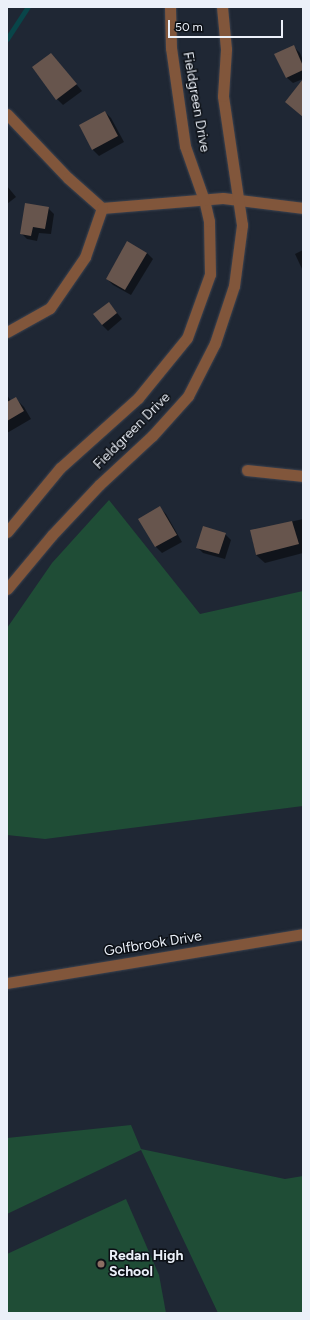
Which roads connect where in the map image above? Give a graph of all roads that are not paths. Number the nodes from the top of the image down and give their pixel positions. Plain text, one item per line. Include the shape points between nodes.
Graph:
1 (170, 7) edge
2 (222, 7) edge
3 (7, 114) edge
4 (204, 200) junction
5 (240, 200) junction
6 (102, 208) junction
7 (303, 208) edge
8 (7, 332) edge
9 (247, 470) dead end
10 (303, 476) edge
11 (7, 532) edge
12 (7, 589) edge
13 (303, 934) edge
14 (7, 983) edge

1 - 4 street, Fieldgreen Drive via 171,48 185,146
2 - 5 street, Fieldgreen Drive via 226,48 224,96
3 - 6 street via 68,178
4 - 5 street
4 - 6 street
4 - 11 street, Fieldgreen Drive via 209,221 210,274 187,338 138,398 60,468
5 - 7 street
5 - 12 street, Fieldgreen Drive via 242,225 234,286 215,343 188,396 152,436 99,485 52,535
6 - 8 street via 85,257 50,308
9 - 10 street
13 - 14 street, Golfbrook Drive

